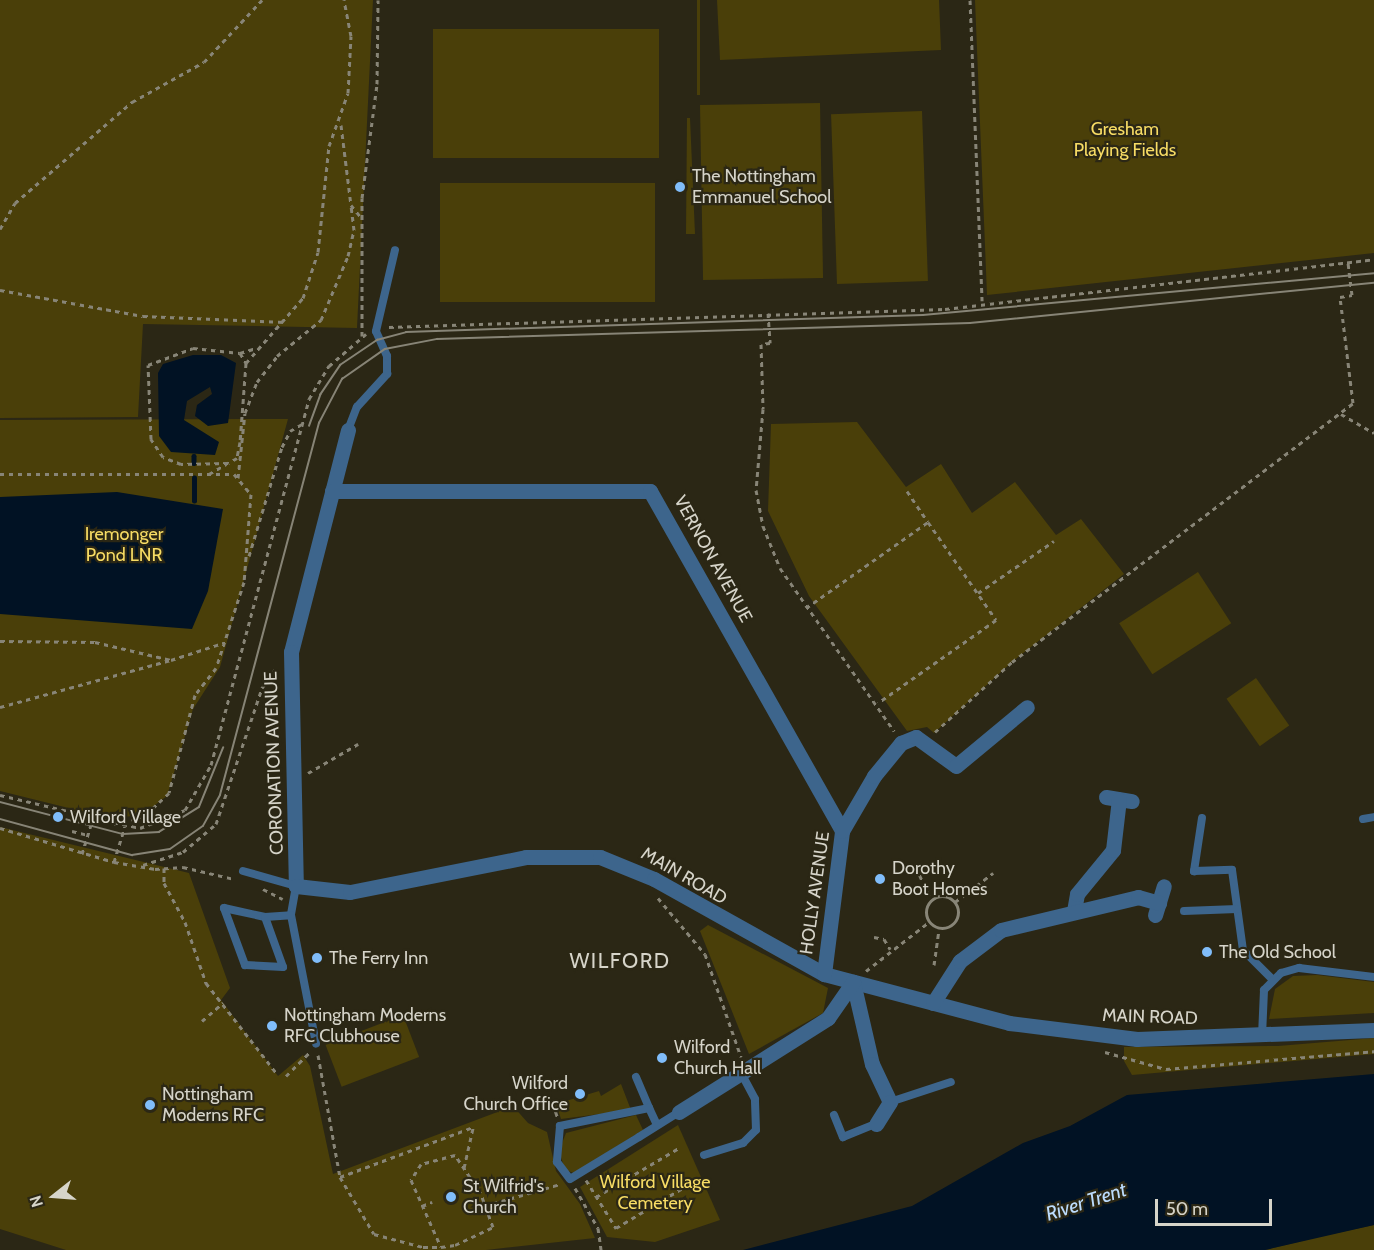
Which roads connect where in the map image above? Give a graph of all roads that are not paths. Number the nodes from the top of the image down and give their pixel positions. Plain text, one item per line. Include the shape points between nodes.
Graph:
1 (395, 250) dead end
2 (348, 430) joint
3 (332, 491) junction
4 (1027, 706) dead end
5 (1119, 799) dead end
6 (1374, 817) edge
7 (1202, 818) dead end
8 (1363, 819) dead end
9 (842, 831) junction
10 (243, 871) dead end
11 (296, 886) junction
12 (1164, 886) dead end
13 (1237, 909) junction
14 (1074, 911) junction
15 (1184, 911) dead end
16 (291, 915) junction
17 (265, 917) junction
18 (824, 974) junction
19 (1374, 976) edge
20 (1273, 980) junction
21 (853, 982) junction
22 (933, 1003) junction
23 (1374, 1030) edge
24 (1262, 1036) junction
25 (316, 1044) road end
26 (743, 1072) junction
27 (636, 1077) dead end
28 (951, 1082) dead end
29 (890, 1102) junction
30 (649, 1108) junction
31 (679, 1112) joint
32 (834, 1115) dead end
33 (876, 1124) joint
34 (657, 1125) junction
35 (704, 1155) dead end

1 - 2 lane via 376,331 387,356 387,374 357,407
2 - 3 street, CORONATION AVENUE
3 - 9 street, VERNON AVENUE via 650,491
3 - 11 street, CORONATION AVENUE via 293,632 289,670
4 - 9 street, HOLLY AVENUE via 957,766 916,737 901,743
5 - 14 street via 1113,850 1077,894
6 - 8 lane
7 - 13 lane via 1194,871 1232,870
9 - 18 street, HOLLY AVENUE
10 - 11 lane
11 - 16 lane
11 - 18 street, MAIN ROAD via 350,892 556,855 600,857 654,879
12 - 14 street via 1157,909 1138,897
13 - 15 lane
13 - 20 lane via 1243,950
14 - 22 street via 1001,930 975,945
16 - 17 lane
16 - 25 lane
17 - 17 lane via 272,937 283,967 245,965 224,908
18 - 21 street, MAIN ROAD
19 - 20 lane via 1299,968
20 - 24 lane via 1264,990
21 - 22 street, MAIN ROAD
21 - 26 street via 828,1018
21 - 29 street via 872,1064
22 - 24 street, MAIN ROAD via 1009,1023 1097,1036
23 - 24 street, MAIN ROAD
26 - 31 street
26 - 35 lane via 757,1107 756,1130 743,1143
27 - 30 lane
28 - 29 lane
29 - 33 street
30 - 34 lane
30 - 34 lane via 560,1126 556,1155 570,1179
31 - 34 lane
32 - 33 lane via 843,1137

